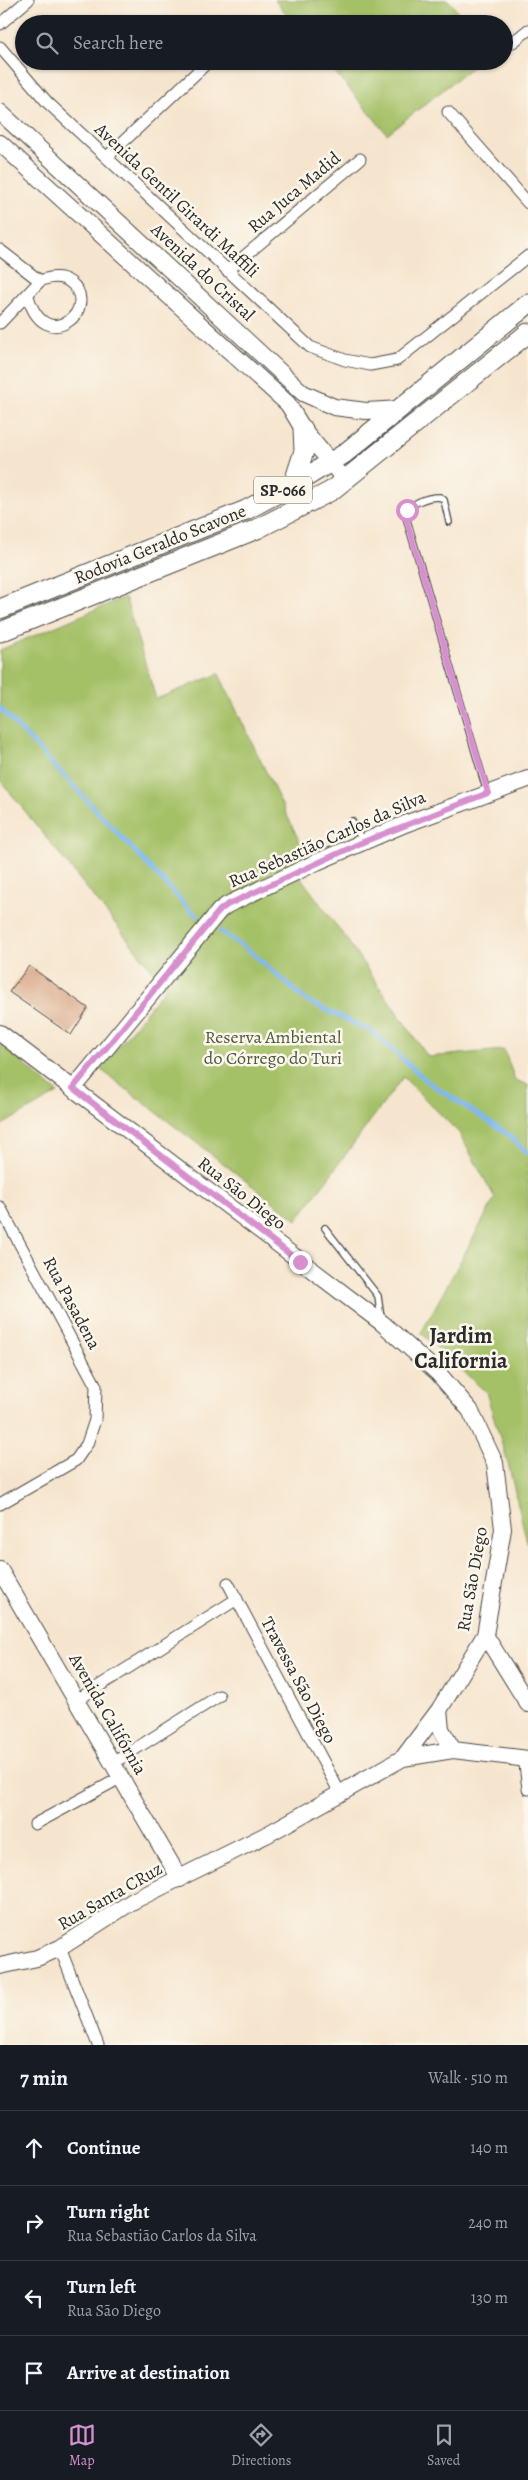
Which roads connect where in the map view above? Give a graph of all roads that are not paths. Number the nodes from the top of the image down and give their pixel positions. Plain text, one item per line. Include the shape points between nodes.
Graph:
1 (28, 0) edge
2 (0, 24) edge
3 (528, 30) edge
4 (513, 41) edge
5 (0, 47) edge
6 (15, 65) edge
7 (20, 70) edge
8 (199, 70) edge
9 (0, 112) edge
10 (448, 112) dead end
11 (0, 143) edge
12 (107, 157) junction
13 (360, 159) dead end
14 (528, 204) edge
15 (0, 250) edge
16 (528, 256) edge
17 (227, 272) junction
18 (40, 281) junction
19 (28, 296) junction
20 (528, 304) edge
21 (0, 323) edge
22 (528, 333) edge
23 (401, 409) junction
24 (303, 429) junction
25 (330, 463) junction
26 (345, 480) junction
27 (293, 485) junction
28 (450, 522) dead end
29 (0, 609) edge
30 (0, 632) edge
31 (528, 779) edge
32 (488, 793) junction
33 (352, 820) dead end
34 (363, 842) junction
35 (0, 1033) edge
36 (73, 1088) junction
37 (0, 1207) edge
38 (324, 1228) dead end
39 (382, 1323) junction
40 (0, 1504) edge
41 (0, 1570) edge
42 (228, 1583) dead end
43 (237, 1598) junction
44 (485, 1635) junction
45 (220, 1696) dead end
46 (78, 1700) junction
47 (528, 1704) edge
48 (439, 1710) junction
49 (453, 1750) junction
50 (527, 1757) edge
51 (403, 1758) junction
52 (118, 1770) junction
53 (528, 1788) edge
54 (340, 1793) junction
55 (35, 1824) dead end
56 (180, 1879) junction
57 (60, 1948) junction
58 (0, 1966) edge
59 (98, 2045) edge

1 - 2 street
3 - 4 street
5 - 6 street, Avenida Gentil Girardi Maffili
7 - 12 street, Avenida Gentil Girardi Maffili via 47,102
8 - 12 street
9 - 23 main road, Avenida do Cristal via 303,393 334,407 366,411
10 - 14 street
11 - 24 main road via 288,404
12 - 17 street, Avenida Gentil Girardi Maffili
13 - 17 street, Rua Juca Madid
15 - 18 street
16 - 17 street, Avenida Gentil Girardi Maffili via 397,360 370,365 310,347
18 - 19 street
18 - 19 street via 55,277 70,282 79,295 74,317 61,325 45,324 34,314
19 - 21 street
20 - 23 main road, Rodovia Geraldo Scavone / SP-066
22 - 26 main road, Rodovia Geraldo Scavone / SP-066
23 - 25 main road, Rodovia Geraldo Scavone / SP-066
24 - 25 main road
24 - 27 main road via 304,451
25 - 26 main road
25 - 27 main road, Rodovia Geraldo Scavone / SP-066
26 - 30 main road, Rodovia Geraldo Scavone / SP-066 via 331,491 257,528
27 - 29 main road, Rodovia Geraldo Scavone / SP-066 via 246,510
28 - 32 lane via 444,500 440,497 410,506 407,510 406,518
31 - 32 main road, Rua Sebastião Carlos da Silva
32 - 34 main road, Rua Sebastião Carlos da Silva
33 - 34 lane
34 - 36 main road, Rua Sebastião Carlos da Silva via 220,910
35 - 36 main road, Rua São Diego
36 - 39 main road, Rua São Diego
37 - 40 street, Rua Pasadena via 96,1386 95,1420 87,1444 76,1460
38 - 39 lane via 378,1296
39 - 44 main road, Rua São Diego via 438,1373 470,1410 495,1463 503,1529
41 - 46 main road, Avenida Califórnia
42 - 43 street, Travessa São Diego
43 - 46 street
43 - 54 street, Travessa São Diego
44 - 47 main road
44 - 48 main road, Rua São Diego
45 - 52 street
46 - 52 main road, Avenida Califórnia
48 - 49 main road via 441,1729
48 - 51 main road, Rua São Diego
49 - 50 main road
49 - 51 main road
50 - 53 street
51 - 54 main road, Rua São Diego
52 - 55 street
52 - 56 main road, Avenida Califórnia
54 - 56 main road, Rua São Diego
56 - 57 main road, Rua Santa CRuz via 133,1901
57 - 58 main road, Rua Santa CRuz via 37,1958
57 - 59 street

